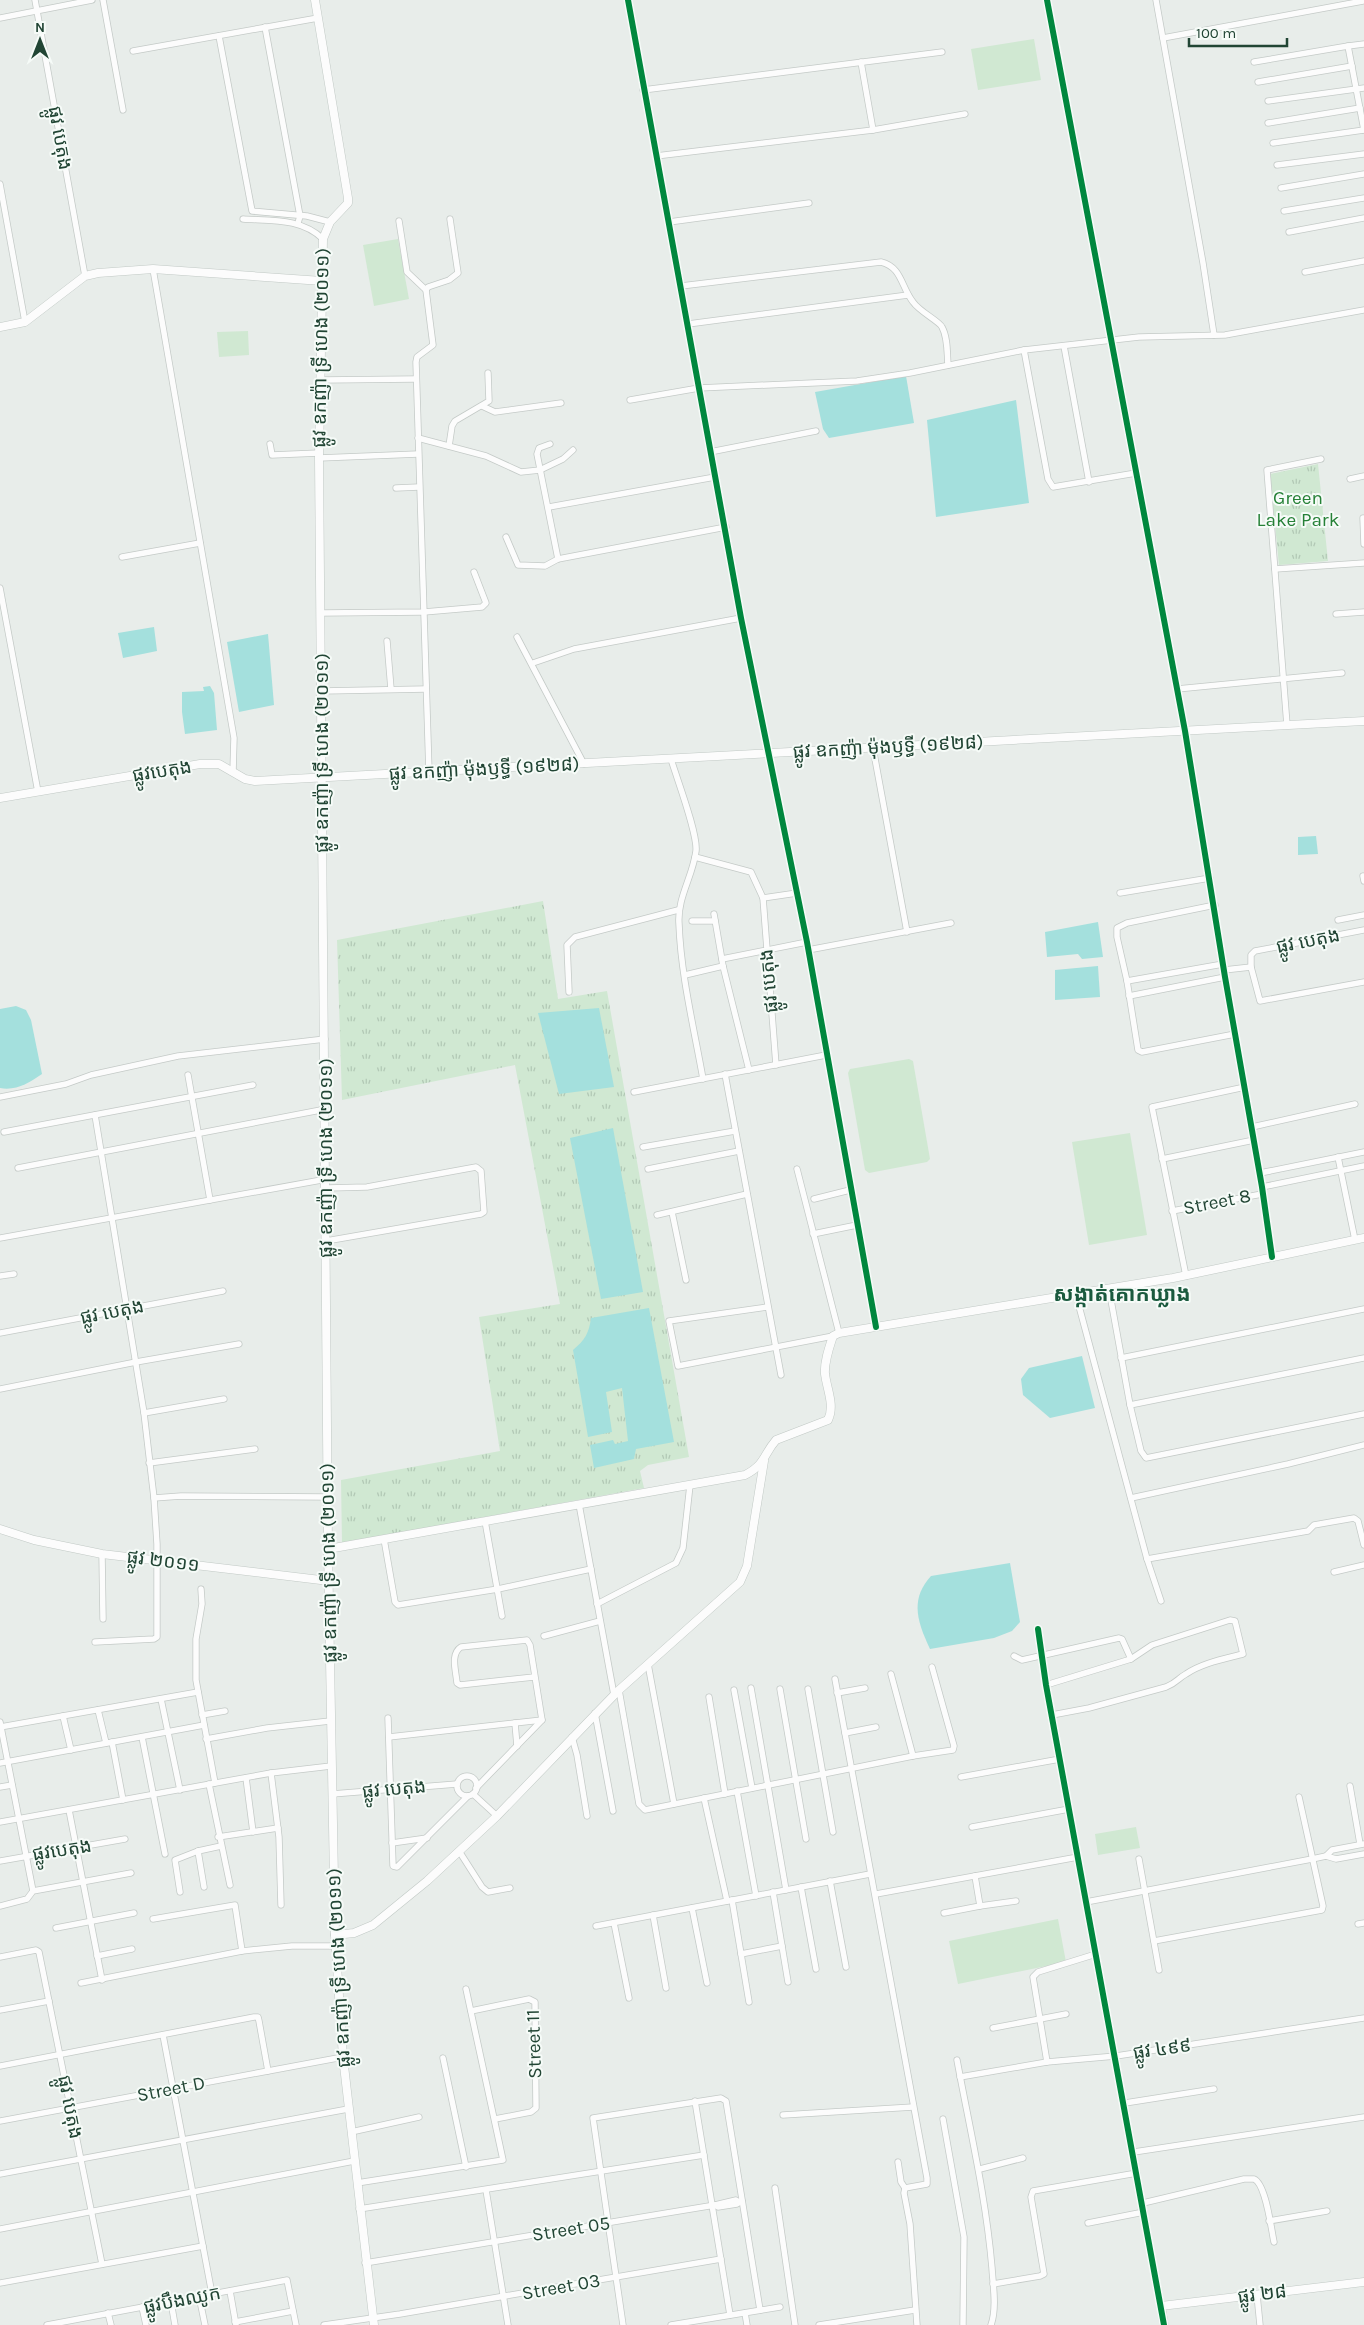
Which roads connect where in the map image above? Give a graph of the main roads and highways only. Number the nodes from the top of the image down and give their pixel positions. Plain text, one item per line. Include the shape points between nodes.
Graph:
1 (315, 0) edge
2 (322, 281) junction
3 (0, 327) edge
4 (1364, 721) edge
5 (322, 778) junction
6 (0, 798) edge
7 (1364, 1238) edge
8 (764, 1461) junction
9 (0, 1529) edge
10 (328, 1549) junction
11 (328, 1581) junction
12 (335, 1935) junction
13 (1364, 2282) edge
14 (373, 2322) edge
15 (1164, 2325) edge

1 - 2 main road, ផ្លូវ ឧកញ៉ា ទ្រី ហេង (២០១១) via 348,198 348,203 330,222 323,239
2 - 3 main road via 153,269 117,271 85,276 25,322
2 - 5 main road, ផ្លូវ ឧកញ៉ា ទ្រី ហេង (២០១១) via 319,456
4 - 5 main road, ផ្លូវ ឧកញ៉ា ម៉ុងឫទ្ធី (១៩២៨)
5 - 6 main road, ផ្លូវបេតុង via 255,781 244,779 219,764 200,764
5 - 10 main road, ផ្លូវ ឧកញ៉ា ទ្រី ហេង (២០១១)
7 - 8 main road via 1186,1276 836,1335 825,1373 831,1401 828,1420 776,1440
8 - 10 main road via 745,1475
8 - 12 main road via 749,1558 740,1582 616,1692 497,1816 427,1881 373,1925 354,1933
9 - 11 main road, ផ្លូវ ២០១១ via 34,1540 102,1554
10 - 11 main road, ផ្លូវ ឧកញ៉ា ទ្រី ហេង (២០១១)
11 - 12 main road, ផ្លូវ ឧកញ៉ា ទ្រី ហេង (២០១១)
12 - 14 main road, ផ្លូវ ឧកញ៉ា ទ្រី ហេង (២០១១) via 348,2109
13 - 15 main road, ផ្លូវ ២៨ via 1161,2306

